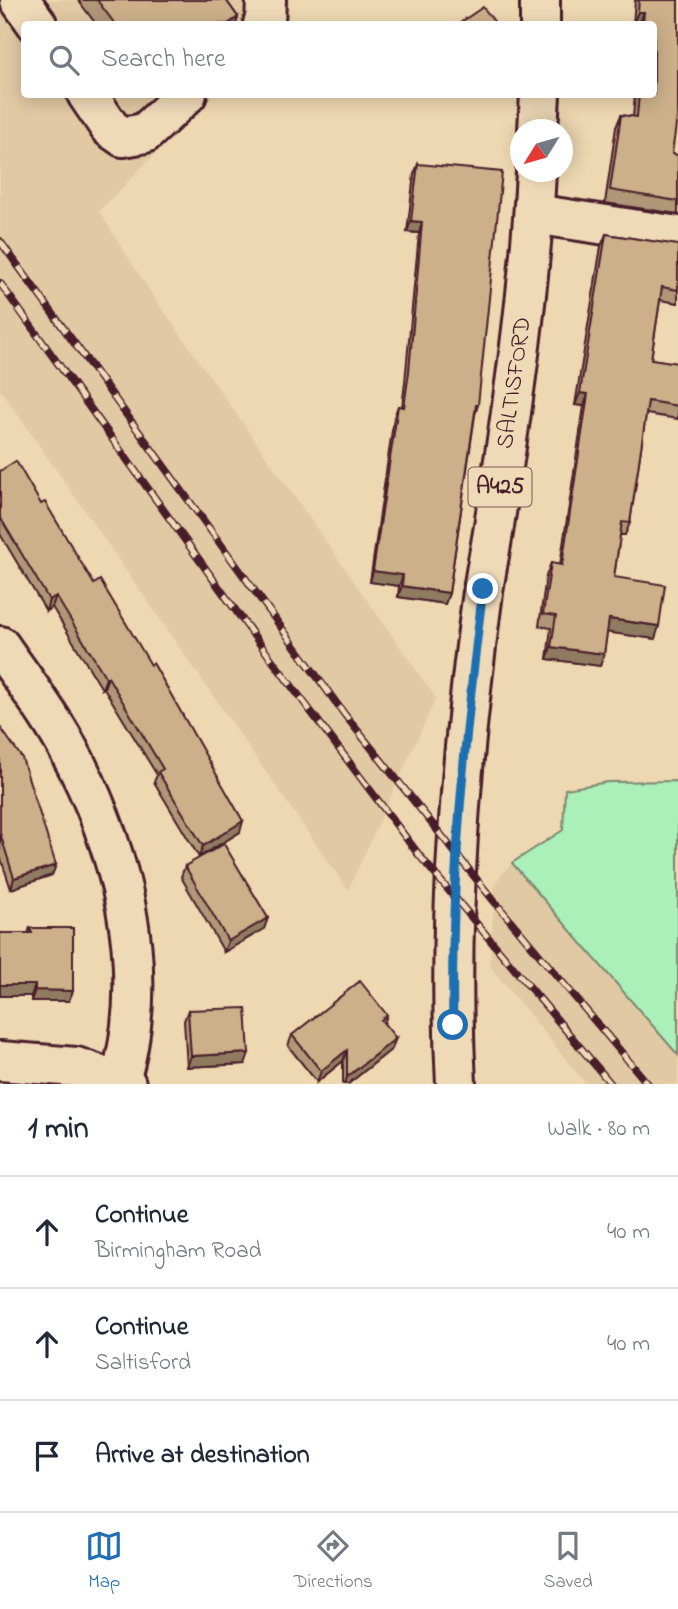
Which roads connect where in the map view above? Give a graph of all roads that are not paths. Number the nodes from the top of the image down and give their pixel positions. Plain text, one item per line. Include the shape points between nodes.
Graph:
1 (20, 0) edge
2 (266, 0) edge
3 (540, 0) edge
4 (35, 21) edge
5 (265, 21) edge
6 (540, 21) edge
7 (89, 98) edge
8 (183, 98) edge
9 (540, 98) edge
10 (539, 119) edge
11 (536, 182) edge
12 (534, 214) junction
13 (678, 236) edge
14 (0, 646) edge
15 (0, 1061) edge
16 (123, 1082) edge
17 (456, 1084) edge

1 - 4 main road
2 - 5 main road
3 - 6 main road
7 - 8 main road via 110,128 123,137 145,133
9 - 10 main road
11 - 12 main road, SALTISFORD / A425
12 - 13 main road
12 - 17 main road, SALTISFORD / A425 via 525,315 474,660 460,802 453,926
14 - 16 main road via 66,744 121,880 134,984
15 - 16 main road via 76,1068

